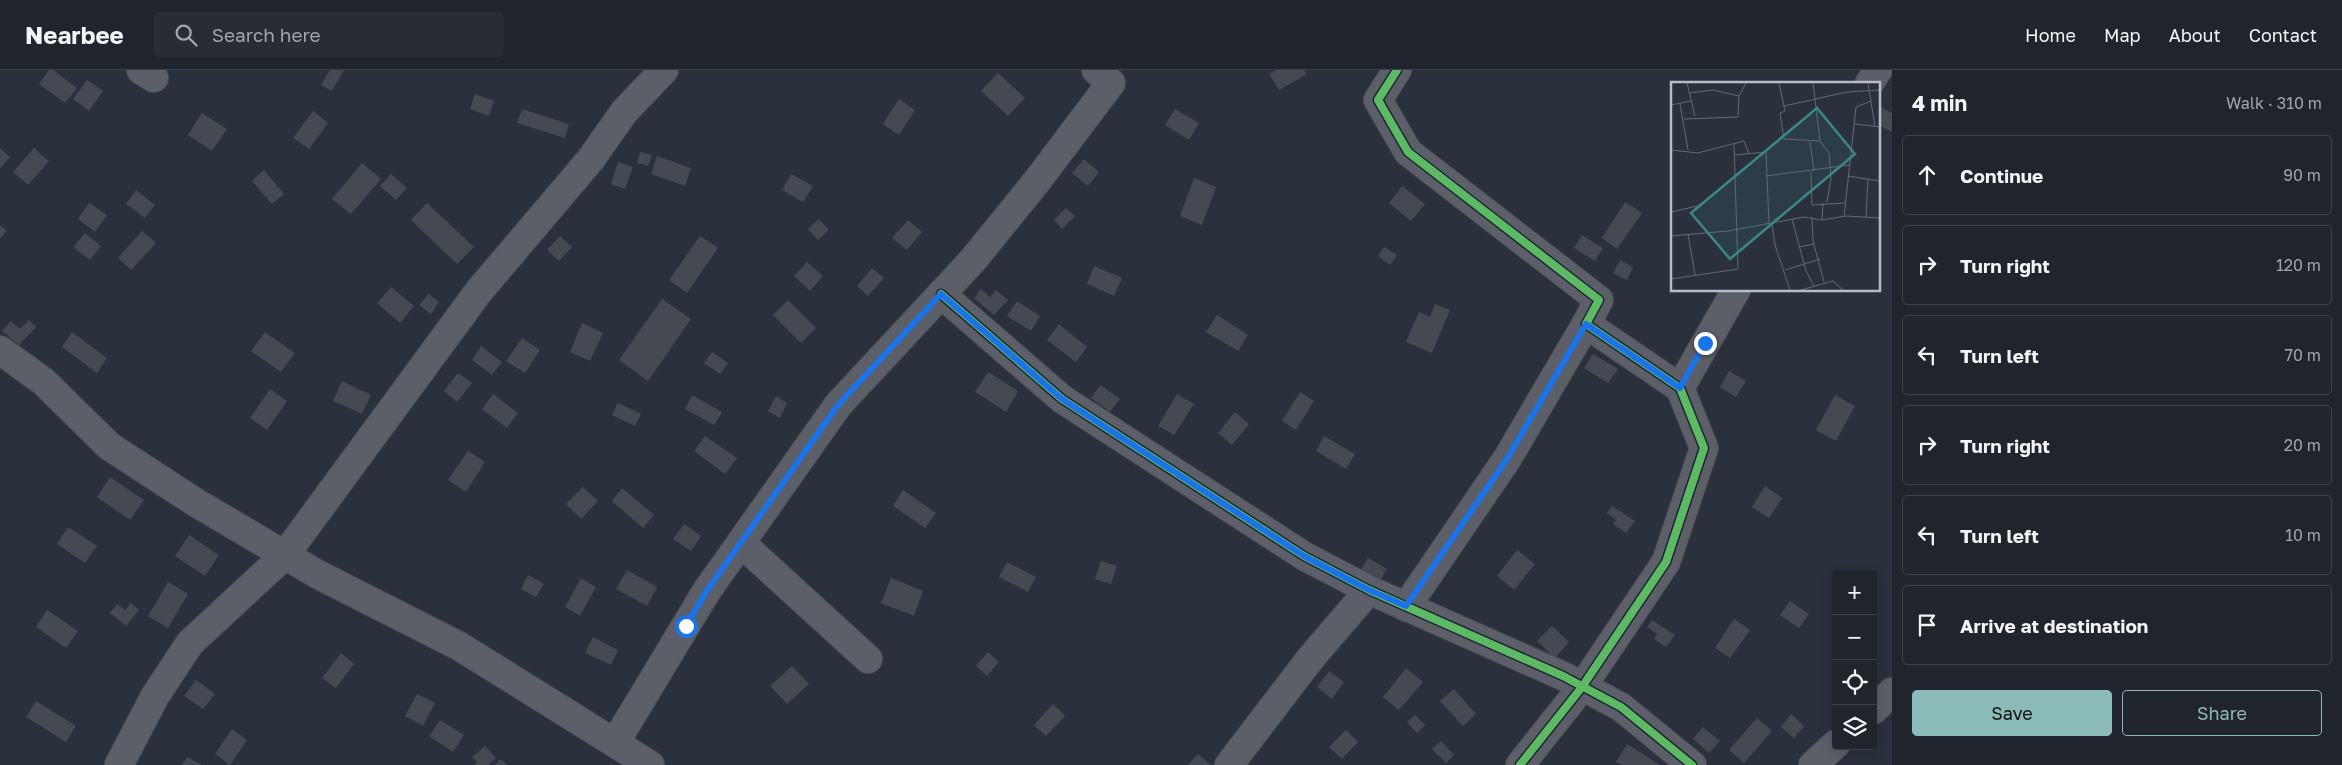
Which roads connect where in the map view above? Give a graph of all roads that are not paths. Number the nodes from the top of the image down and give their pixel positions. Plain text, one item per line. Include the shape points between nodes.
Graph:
1 (664, 70) edge
2 (1096, 70) edge
3 (1397, 70) edge
4 (1878, 70) edge
5 (1870, 82) edge
6 (1735, 291) edge
7 (941, 294) junction
8 (1586, 324) junction
9 (0, 350) edge
10 (1680, 388) junction
11 (741, 543) junction
12 (285, 555) junction
13 (1369, 590) junction
14 (1406, 606) junction
15 (868, 659) dead end
16 (1582, 687) junction
17 (1892, 692) edge
18 (1877, 706) edge
19 (616, 743) junction
20 (1832, 748) edge
21 (644, 763) edge
22 (119, 765) edge
23 (1229, 765) edge
24 (1520, 765) edge
25 (1692, 765) edge
26 (1813, 765) edge

1 - 12 street via 624,112 591,159 479,291
2 - 7 street via 1111,82 1014,210
3 - 8 street via 1378,100 1408,152 1599,300
4 - 5 street
6 - 10 street
7 - 11 street via 838,405
7 - 13 street via 1062,399 1304,556
8 - 10 street
8 - 14 street via 1507,459
9 - 12 street via 44,382 110,446
10 - 16 street via 1704,448 1666,562
11 - 15 street
11 - 19 street via 706,592
12 - 19 street via 459,646
12 - 22 street via 190,643 155,696
13 - 14 street
13 - 23 street via 1310,659
14 - 16 street
16 - 24 street
16 - 25 street via 1621,707
17 - 18 street
19 - 21 street
20 - 26 street

